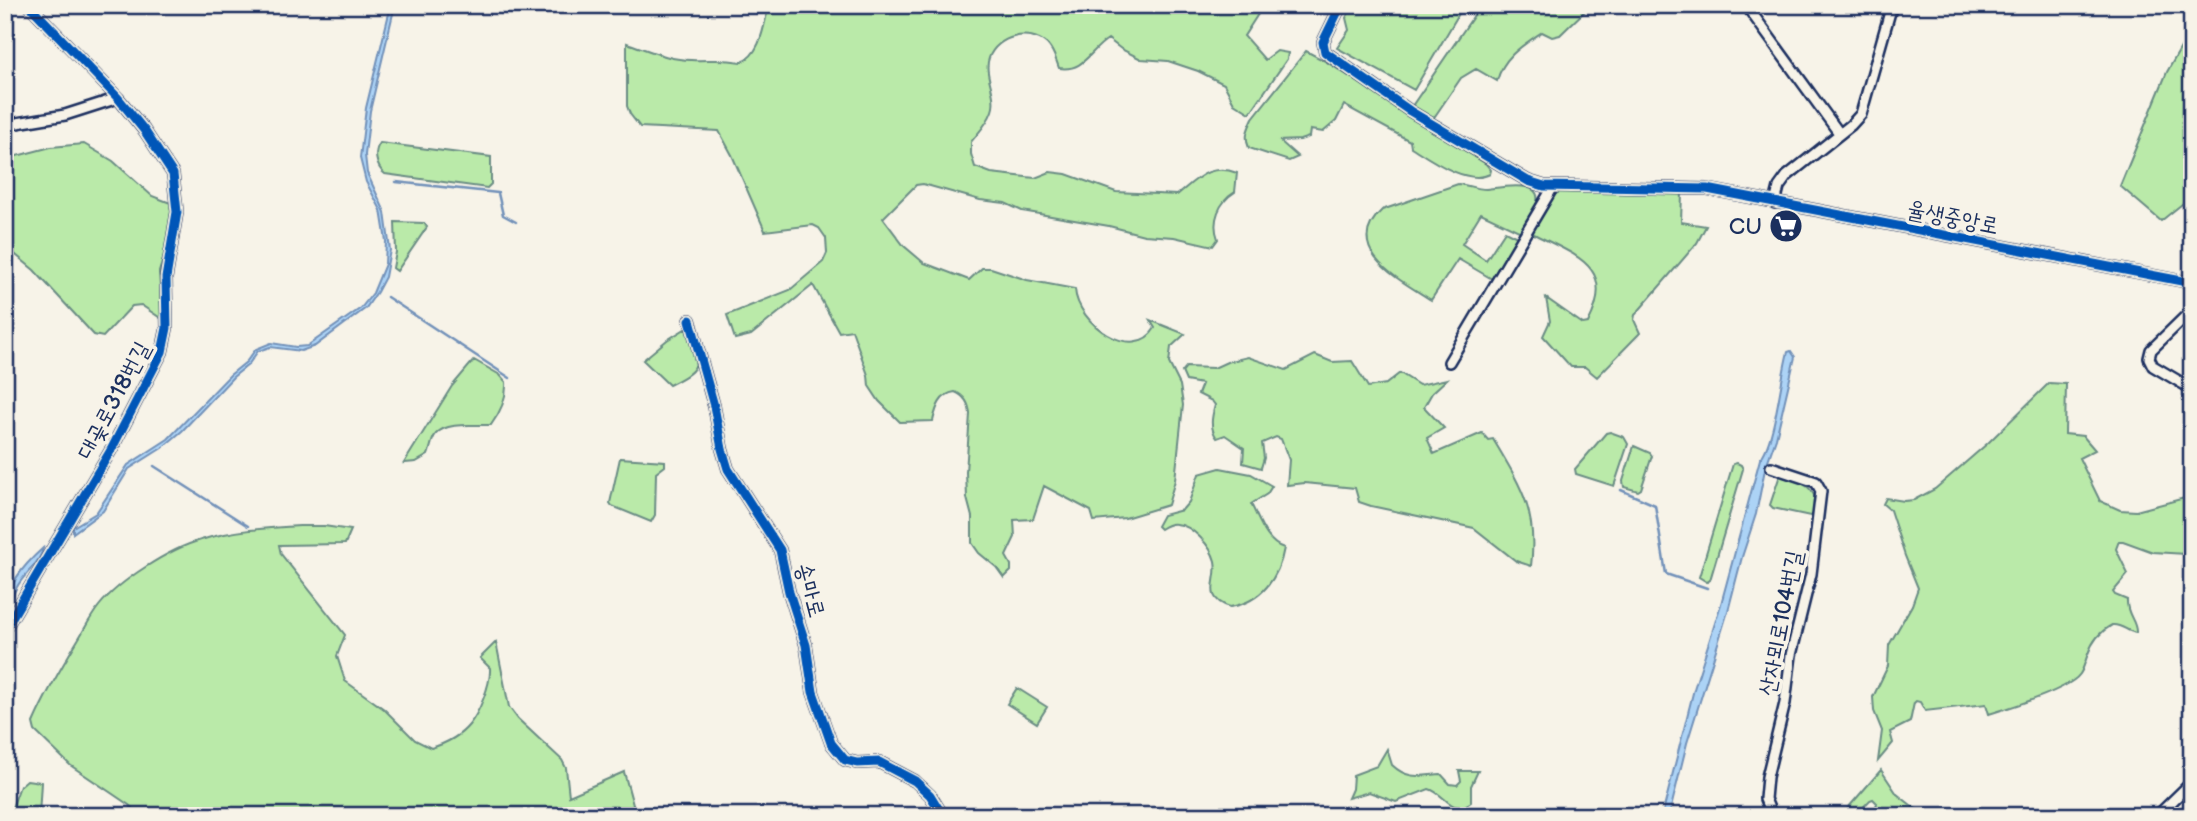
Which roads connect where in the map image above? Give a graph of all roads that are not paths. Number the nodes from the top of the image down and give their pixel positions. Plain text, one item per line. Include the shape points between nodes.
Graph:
1 (29, 5) edge
2 (1341, 5) edge
3 (1746, 5) edge
4 (1892, 5) edge
5 (118, 98) junction
6 (5, 125) edge
7 (1839, 133) junction
8 (1553, 187) junction
9 (1775, 203) junction
10 (2192, 283) edge
11 (2192, 310) edge
12 (690, 320) dead end
13 (1449, 362) dead end
14 (2192, 389) edge
15 (1771, 467) dead end
16 (5, 629) edge
17 (2192, 782) edge
18 (943, 816) edge
19 (1772, 816) edge
20 (2157, 816) edge

1 - 5 street, 대곶로318번길
2 - 8 street, 율생중앙로 via 1322,42 1325,52 1410,111 1528,181
3 - 7 street
4 - 7 street via 1865,107
5 - 6 street via 65,115
5 - 16 street, 대곶로318번길 via 164,157 176,183 176,228 166,278 166,341 111,450
7 - 9 street via 1787,176
8 - 9 street, 율생중앙로 via 1707,189
8 - 13 street
9 - 10 street, 율생중앙로
11 - 14 street via 2151,350 2149,358 2153,366
12 - 18 street, 송마로 via 728,468 780,550 806,645 813,692 831,743 845,760 879,762 915,781
15 - 19 street, 산자뫼로104번길 via 1816,482 1821,491 1811,574 1767,777 1765,799
17 - 20 street

